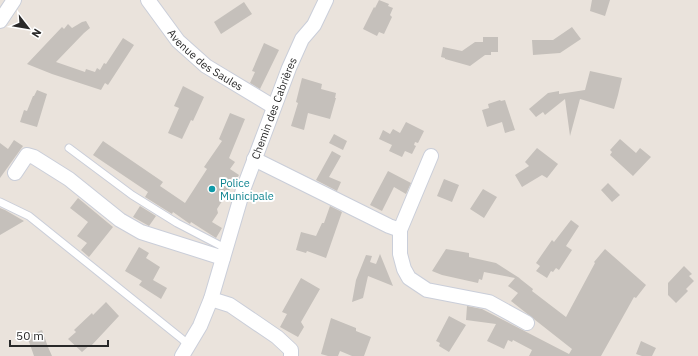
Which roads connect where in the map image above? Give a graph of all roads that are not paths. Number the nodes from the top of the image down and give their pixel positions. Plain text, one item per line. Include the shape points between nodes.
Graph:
1 (14, 0) edge
2 (148, 0) edge
3 (326, 0) edge
4 (0, 21) edge
5 (274, 107) junction
6 (69, 148) dead end
7 (431, 156) dead end
8 (254, 159) junction
9 (15, 173) dead end
10 (0, 202) edge
11 (400, 230) junction
12 (224, 253) junction
13 (211, 299) junction
14 (527, 322) dead end
15 (186, 351) edge
16 (291, 356) edge

1 - 4 street
2 - 5 street, Avenue des Saules via 178,42 206,66
3 - 5 street, Chemin des Cabrières via 314,25 302,38
5 - 8 street, Chemin des Cabrières
6 - 12 lane via 132,195
7 - 11 street
8 - 11 street
8 - 12 street, Chemin des Cabrières
9 - 12 street via 27,155 34,157 69,179 120,220 141,232
10 - 15 lane via 29,216 182,339
11 - 14 street via 400,254 409,278 427,290 489,302
12 - 13 street, Chemin des Cabrières
13 - 15 street, Chemin des Cabrières
13 - 16 street via 230,305 277,337 292,350

